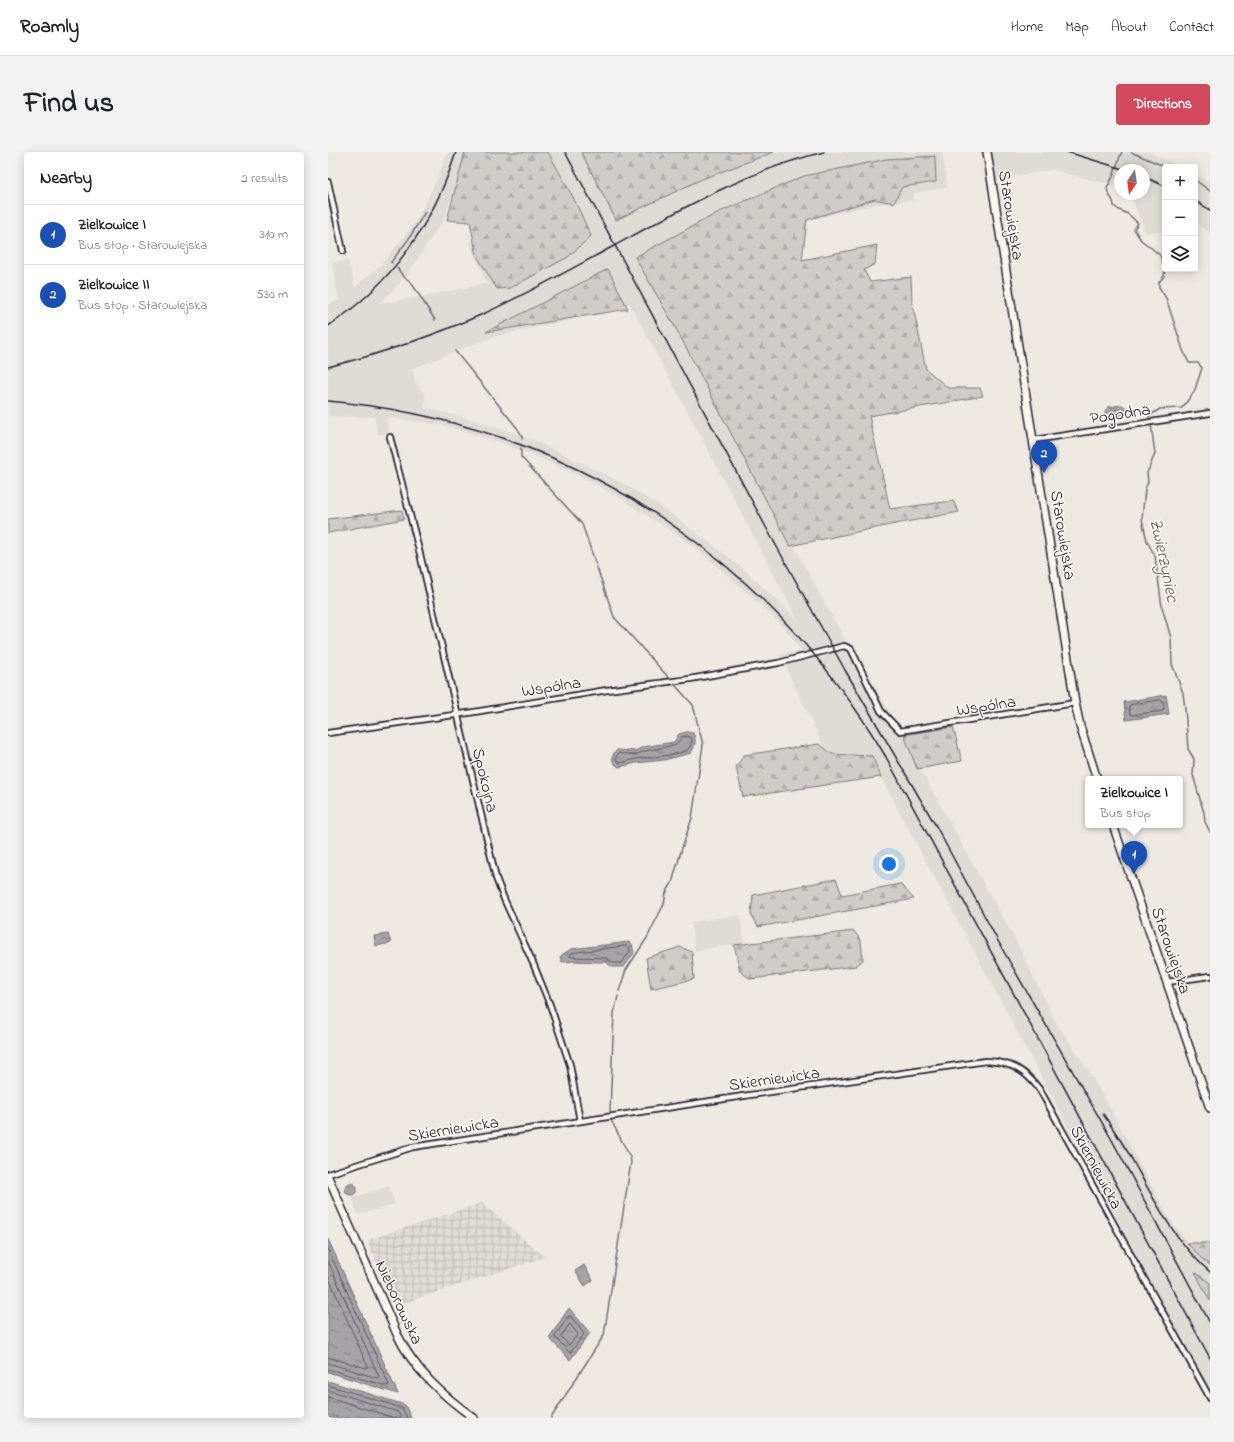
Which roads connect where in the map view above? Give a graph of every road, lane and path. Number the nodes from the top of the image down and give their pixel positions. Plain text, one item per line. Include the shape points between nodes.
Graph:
1 (987, 152) edge
2 (328, 182) edge
3 (343, 251) dead end
4 (1210, 413) edge
5 (390, 437) dead end
6 (1034, 440) junction
7 (1075, 703) junction
8 (457, 714) junction
9 (328, 733) edge
10 (1096, 776) edge
11 (1114, 828) edge
12 (1210, 976) edge
13 (1167, 982) junction
14 (1210, 1108) edge
15 (580, 1121) junction
16 (328, 1176) edge
17 (1210, 1398) edge
18 (474, 1418) edge

1 - 6 street, Starowiejska
2 - 3 street
4 - 6 street, Pogodna
5 - 8 street, Spokojna
6 - 7 street, Starowiejska
7 - 8 street, Wspólna via 900,731 881,711 851,649 842,647 778,663
7 - 10 street, Starowiejska
8 - 9 street, Wspólna
8 - 15 street, Spokojna via 496,878 550,1006 570,1065
11 - 13 street, Starowiejska
12 - 13 street
13 - 14 street, Starowiejska
15 - 16 street, Skierniewicka via 413,1147
15 - 17 street, Skierniewicka via 986,1061 999,1061 1013,1066 1023,1071 1040,1090
16 - 18 street, Nieborowska via 406,1352 429,1380

